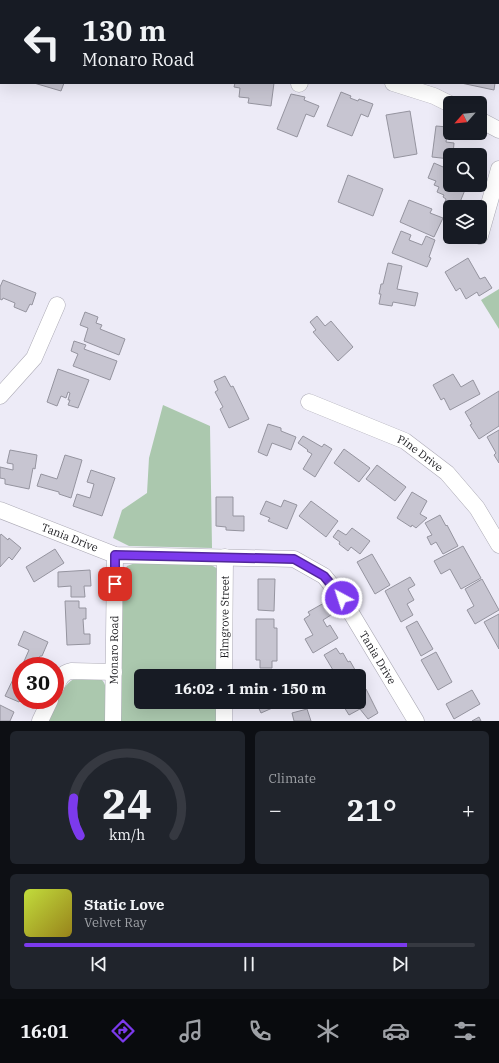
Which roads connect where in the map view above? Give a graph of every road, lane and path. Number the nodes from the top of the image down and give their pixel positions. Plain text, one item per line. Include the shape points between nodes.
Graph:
1 (396, 84) edge
2 (443, 100) edge
3 (487, 124) edge
4 (499, 130) edge
5 (499, 169) edge
6 (487, 211) edge
7 (57, 305) dead end
8 (0, 396) edge
9 (309, 402) dead end
10 (0, 510) edge
11 (499, 545) edge
12 (115, 555) junction
13 (225, 557) junction
14 (224, 669) edge
15 (114, 672) junction
16 (64, 673) edge
17 (46, 709) edge
18 (224, 709) edge
19 (40, 721) edge
20 (113, 721) edge
21 (224, 721) edge
22 (416, 721) edge

1 - 2 street
3 - 4 street
5 - 6 street
7 - 8 street via 34,358
9 - 11 street, Pine Drive via 405,441 447,473 477,508
10 - 12 street, Tania Drive
12 - 13 street, Tania Drive
12 - 15 street, Monaro Road
13 - 14 street, Elmgrove Street
13 - 22 street, Tania Drive via 294,559 324,576 342,598
15 - 16 street via 71,671
15 - 20 street, Monaro Road
17 - 19 street
18 - 21 street

